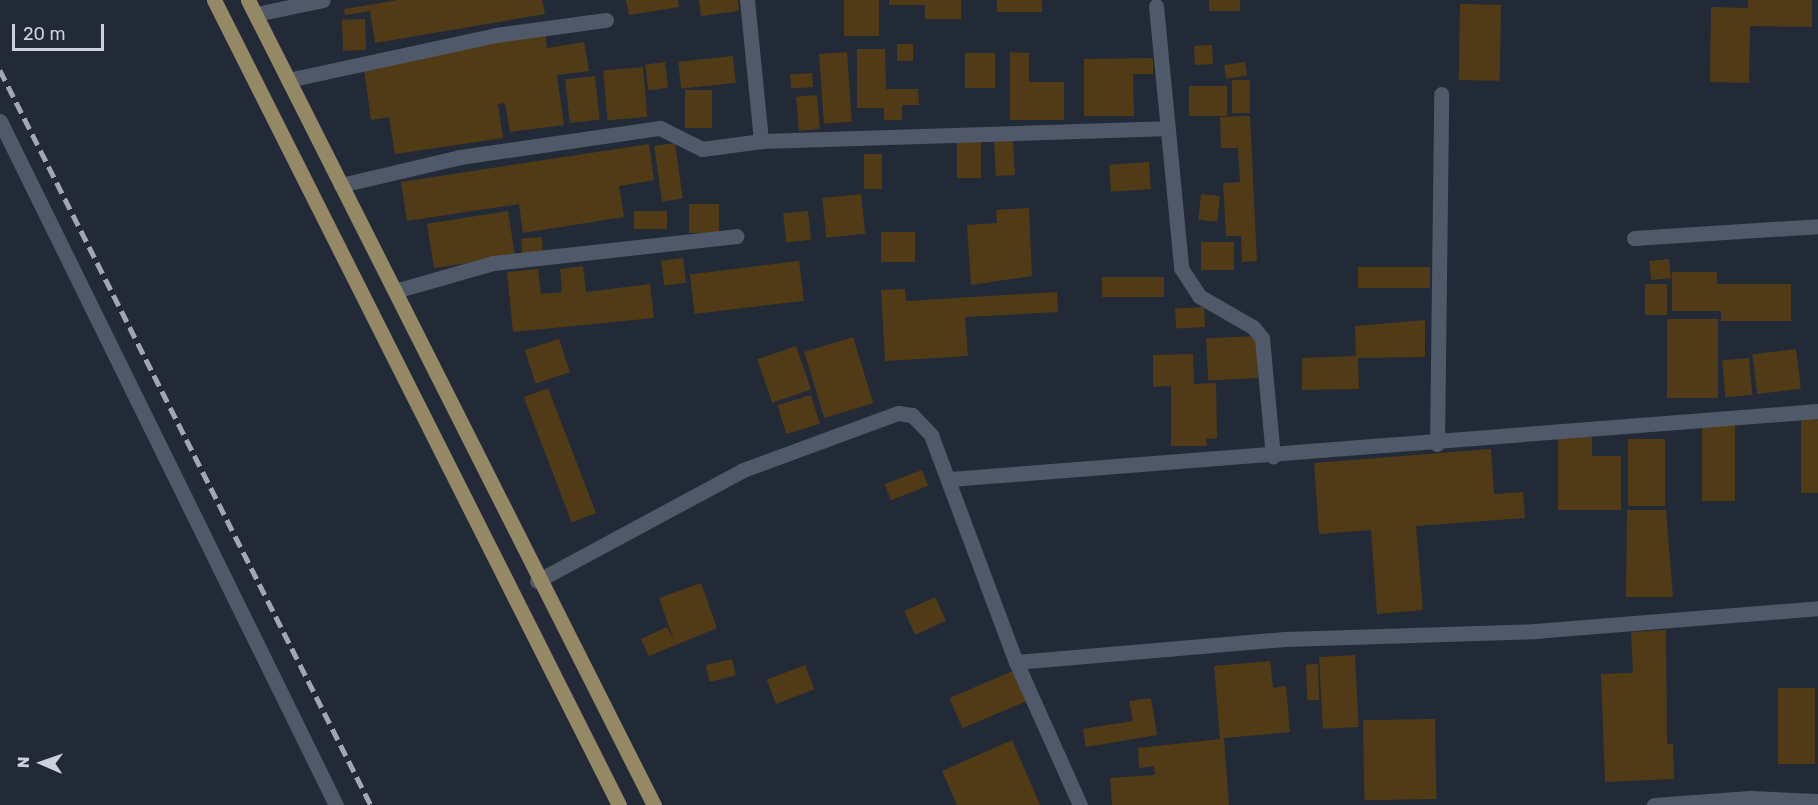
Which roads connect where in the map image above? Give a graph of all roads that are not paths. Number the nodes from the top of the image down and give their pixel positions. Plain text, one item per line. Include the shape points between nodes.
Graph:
1 (214, 0) edge
2 (248, 0) edge
3 (323, 0) edge
4 (747, 0) edge
5 (1156, 6) dead end
6 (256, 14) junction
7 (606, 20) dead end
8 (288, 80) junction
9 (1441, 94) dead end
10 (0, 121) edge
11 (1164, 128) junction
12 (761, 141) junction
13 (341, 185) junction
14 (1818, 225) edge
15 (737, 236) dead end
16 (1634, 238) dead end
17 (395, 291) junction
18 (1818, 411) edge
19 (1437, 444) junction
20 (1273, 456) junction
21 (950, 479) junction
22 (537, 581) junction
23 (1818, 608) edge
24 (1016, 662) junction
25 (1818, 801) edge
26 (336, 805) edge
27 (619, 805) edge
28 (654, 805) edge
29 (1080, 805) edge
30 (1654, 805) edge

1 - 27 main road
2 - 6 main road
3 - 6 street
4 - 12 street
5 - 11 street
6 - 8 main road
7 - 8 street via 496,35
8 - 13 main road
9 - 19 street
10 - 26 street
11 - 12 street
11 - 20 street via 1181,268 1199,296 1253,327 1262,338
12 - 13 street via 702,149 660,128 460,157
13 - 17 main road
14 - 16 street
15 - 17 street via 493,263
17 - 22 main road
18 - 19 street
19 - 20 street
20 - 21 street
21 - 22 street via 922,423 905,414 882,414 743,470
21 - 24 street
22 - 28 main road
23 - 24 street via 1535,632 1285,639
24 - 29 street
25 - 30 street via 1750,798

